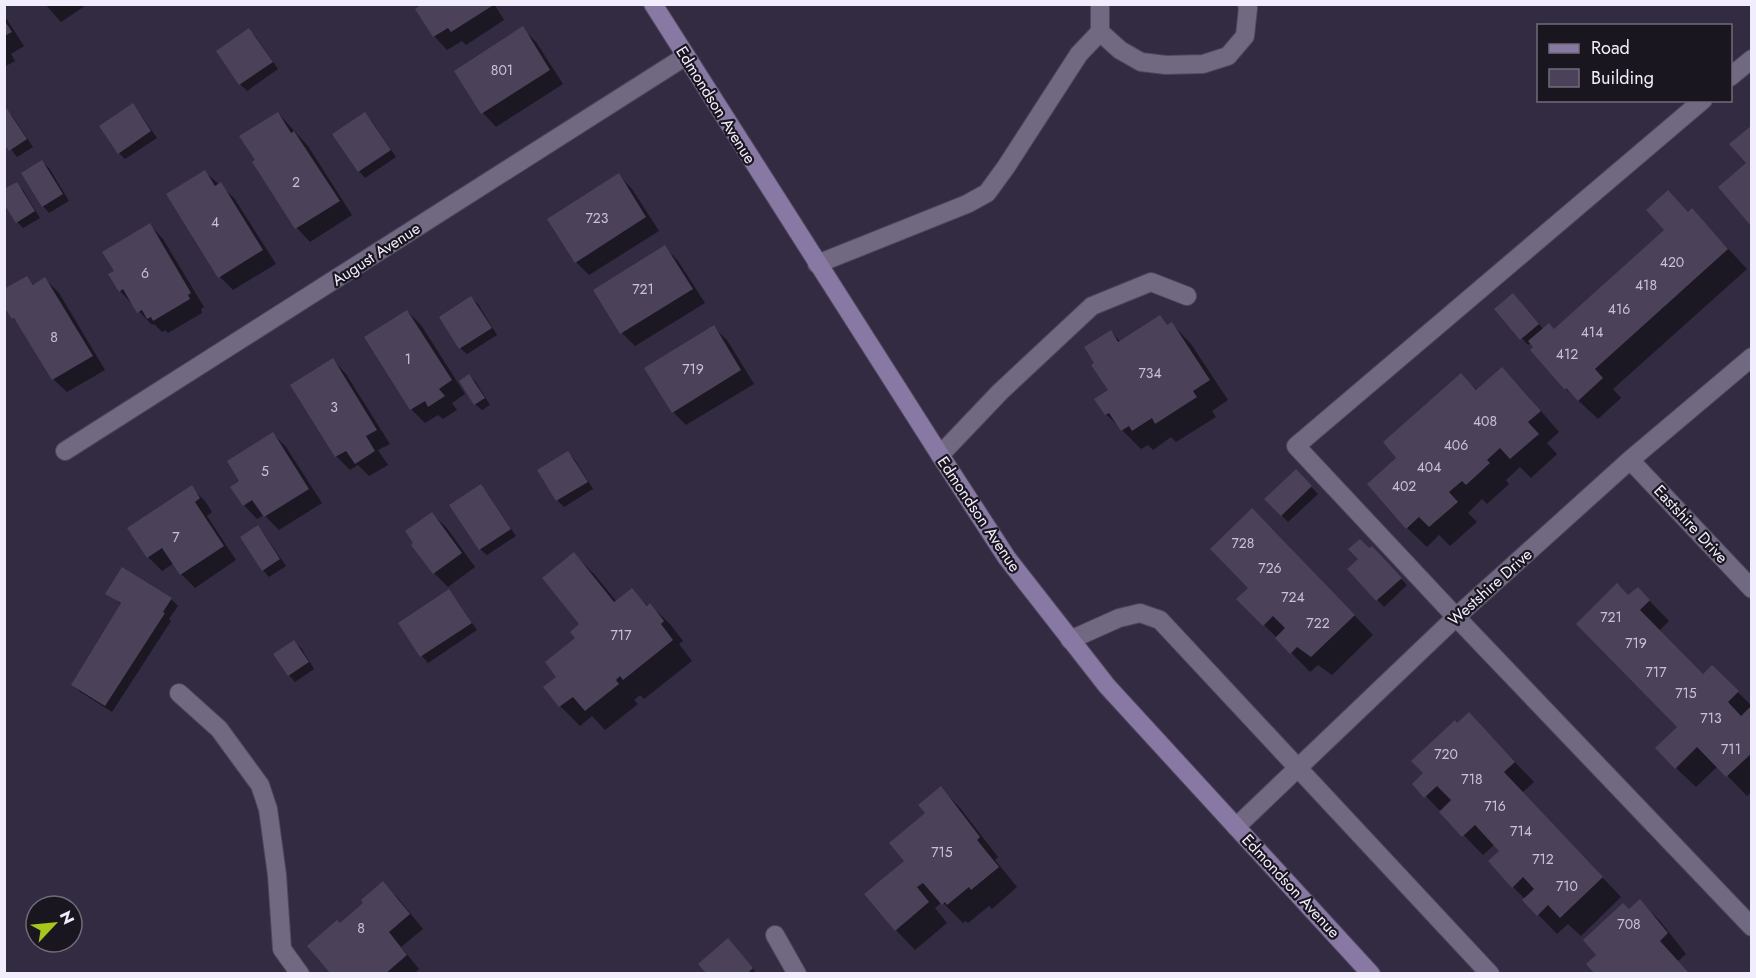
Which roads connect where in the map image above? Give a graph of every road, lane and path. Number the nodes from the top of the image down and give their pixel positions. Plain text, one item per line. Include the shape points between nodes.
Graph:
1 (653, 4) edge
2 (1100, 4) edge
3 (1247, 4) edge
4 (1100, 32) junction
5 (686, 56) junction
6 (1752, 59) edge
7 (1732, 76) edge
8 (1701, 102) edge
9 (817, 264) junction
10 (1187, 296) dead end
11 (1752, 357) edge
12 (66, 452) dead end
13 (940, 455) junction
14 (1630, 460) junction
15 (1752, 589) edge
16 (1456, 617) junction
17 (1070, 640) junction
18 (179, 693) dead end
19 (1299, 768) junction
20 (1236, 827) junction
21 (1752, 927) edge
22 (775, 935) dead end
23 (300, 974) edge
24 (797, 974) edge
25 (1371, 974) edge
26 (1490, 974) edge

1 - 5 main road, Edmondson Avenue
2 - 4 street
3 - 4 street via 1245,36 1228,56 1203,64 1141,62
4 - 9 street via 1079,54 987,193
5 - 9 main road, Edmondson Avenue
5 - 12 street, August Avenue
6 - 7 street
8 - 16 street via 1296,447
9 - 13 main road, Edmondson Avenue
10 - 13 street via 1151,282 1092,306
11 - 14 street, Westshire Drive
13 - 17 main road, Edmondson Avenue via 1007,558
14 - 15 street, Eastshire Drive
14 - 16 street, Westshire Drive
16 - 19 street, Westshire Drive
16 - 21 street
17 - 19 street via 1140,613 1160,620
17 - 20 main road, Edmondson Avenue
18 - 23 street via 219,729 260,785 268,809 277,874 282,949
19 - 20 street, Westshire Drive
19 - 26 street
20 - 25 main road, Edmondson Avenue
22 - 24 street

